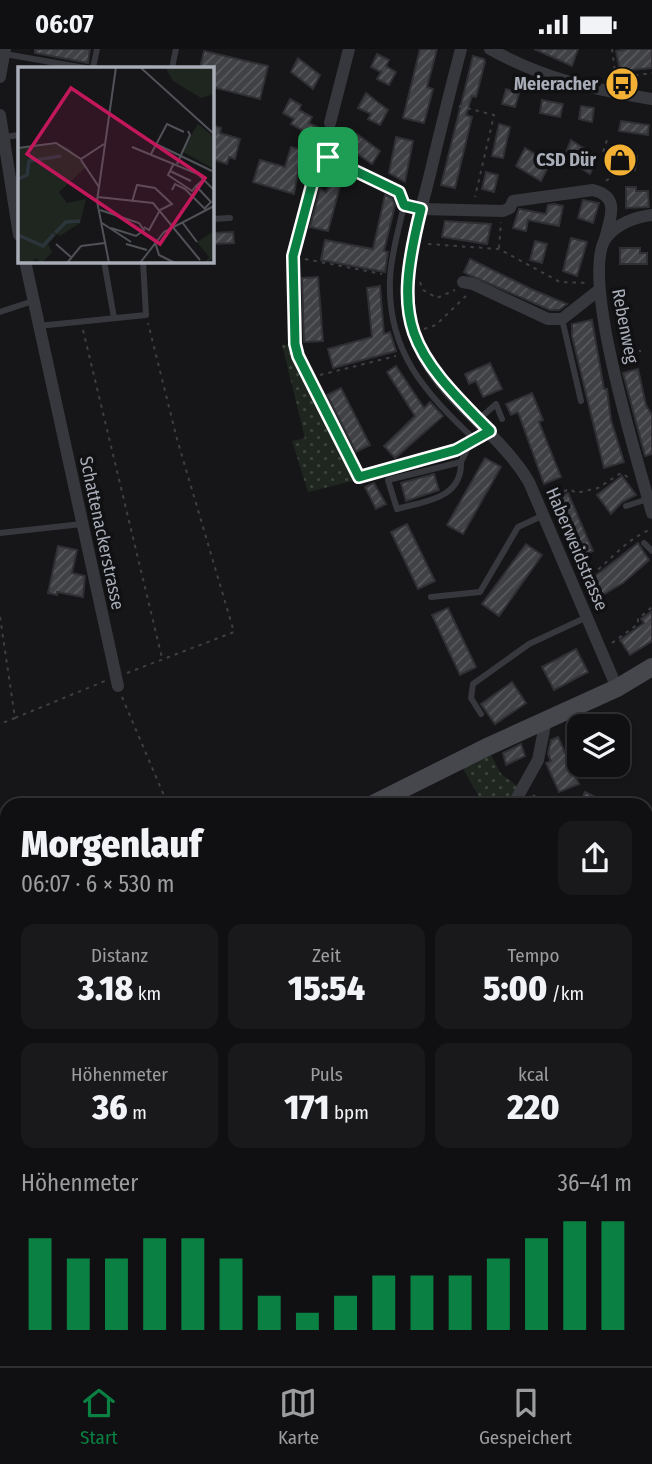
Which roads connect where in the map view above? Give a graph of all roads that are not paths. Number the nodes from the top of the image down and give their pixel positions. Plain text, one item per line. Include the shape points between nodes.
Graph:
1 (97, 49) edge
2 (177, 49) edge
3 (349, 49) edge
4 (461, 49) edge
5 (489, 49) edge
6 (3, 56) edge
7 (73, 67) edge
8 (93, 67) edge
9 (172, 67) edge
10 (0, 77) edge
11 (650, 98) edge
12 (0, 115) edge
13 (330, 123) dead end
14 (18, 135) edge
15 (3, 137) junction
16 (404, 205) junction
17 (421, 209) junction
18 (652, 215) edge
19 (230, 218) dead end
20 (214, 219) edge
21 (18, 229) edge
22 (605, 239) junction
23 (25, 263) edge
24 (104, 263) edge
25 (143, 263) edge
26 (468, 283) road end
27 (599, 287) junction
28 (33, 301) junction
29 (0, 312) edge
30 (114, 319) junction
31 (562, 319) junction
32 (38, 325) junction
33 (581, 401) dead end
34 (478, 419) junction
35 (502, 419) dead end
36 (490, 431) junction
37 (472, 441) junction
38 (461, 463) junction
39 (648, 499) junction
40 (626, 506) dead end
41 (652, 513) edge
42 (544, 515) junction
43 (82, 524) junction
44 (0, 533) edge
45 (644, 543) dead end
46 (652, 551) edge
47 (431, 597) dead end
48 (587, 617) junction
49 (652, 667) edge
50 (117, 682) road end
51 (617, 688) junction
52 (481, 714) dead end
53 (546, 720) junction
54 (385, 798) edge
55 (518, 798) edge

1 - 8 lane
2 - 9 lane
3 - 13 street
4 - 17 street, Haberweidstrasse
5 - 11 street via 547,77
6 - 7 lane
6 - 10 street
12 - 15 street
14 - 15 lane
15 - 21 street
16 - 17 street
16 - 37 lane via 390,276 390,304 404,354 415,377
16 - 37 street via 399,192 320,154 293,256 295,344 359,477 456,450
17 - 22 street, Rebenweg via 503,212 513,201 593,190 610,200
17 - 34 street, Haberweidstrasse via 407,269 413,332 432,371
18 - 22 street via 629,220
19 - 20 lane
22 - 27 street, Rebenweg via 599,258
23 - 28 street, Schattenackerstrasse
24 - 30 lane
25 - 30 lane via 146,315
26 - 31 street via 536,314
27 - 31 street
27 - 39 street, Rebenweg
28 - 29 lane
28 - 32 street, Schattenackerstrasse
30 - 32 lane
31 - 33 lane
32 - 43 street, Schattenackerstrasse
34 - 35 lane via 496,404
34 - 36 street, Haberweidstrasse
36 - 37 street
36 - 42 street, Haberweidstrasse via 519,466
37 - 38 lane
38 - 38 lane via 388,480 397,509 445,496 456,485
39 - 40 lane
39 - 41 street, Rebenweg
42 - 47 lane via 518,527 480,592
42 - 48 street, Haberweidstrasse
43 - 44 lane
43 - 50 street, Schattenackerstrasse
45 - 46 lane
48 - 51 street, Haberweidstrasse
48 - 52 lane via 520,649 473,684 471,698
49 - 51 main road
51 - 53 main road
53 - 54 main road
53 - 55 street via 541,752

